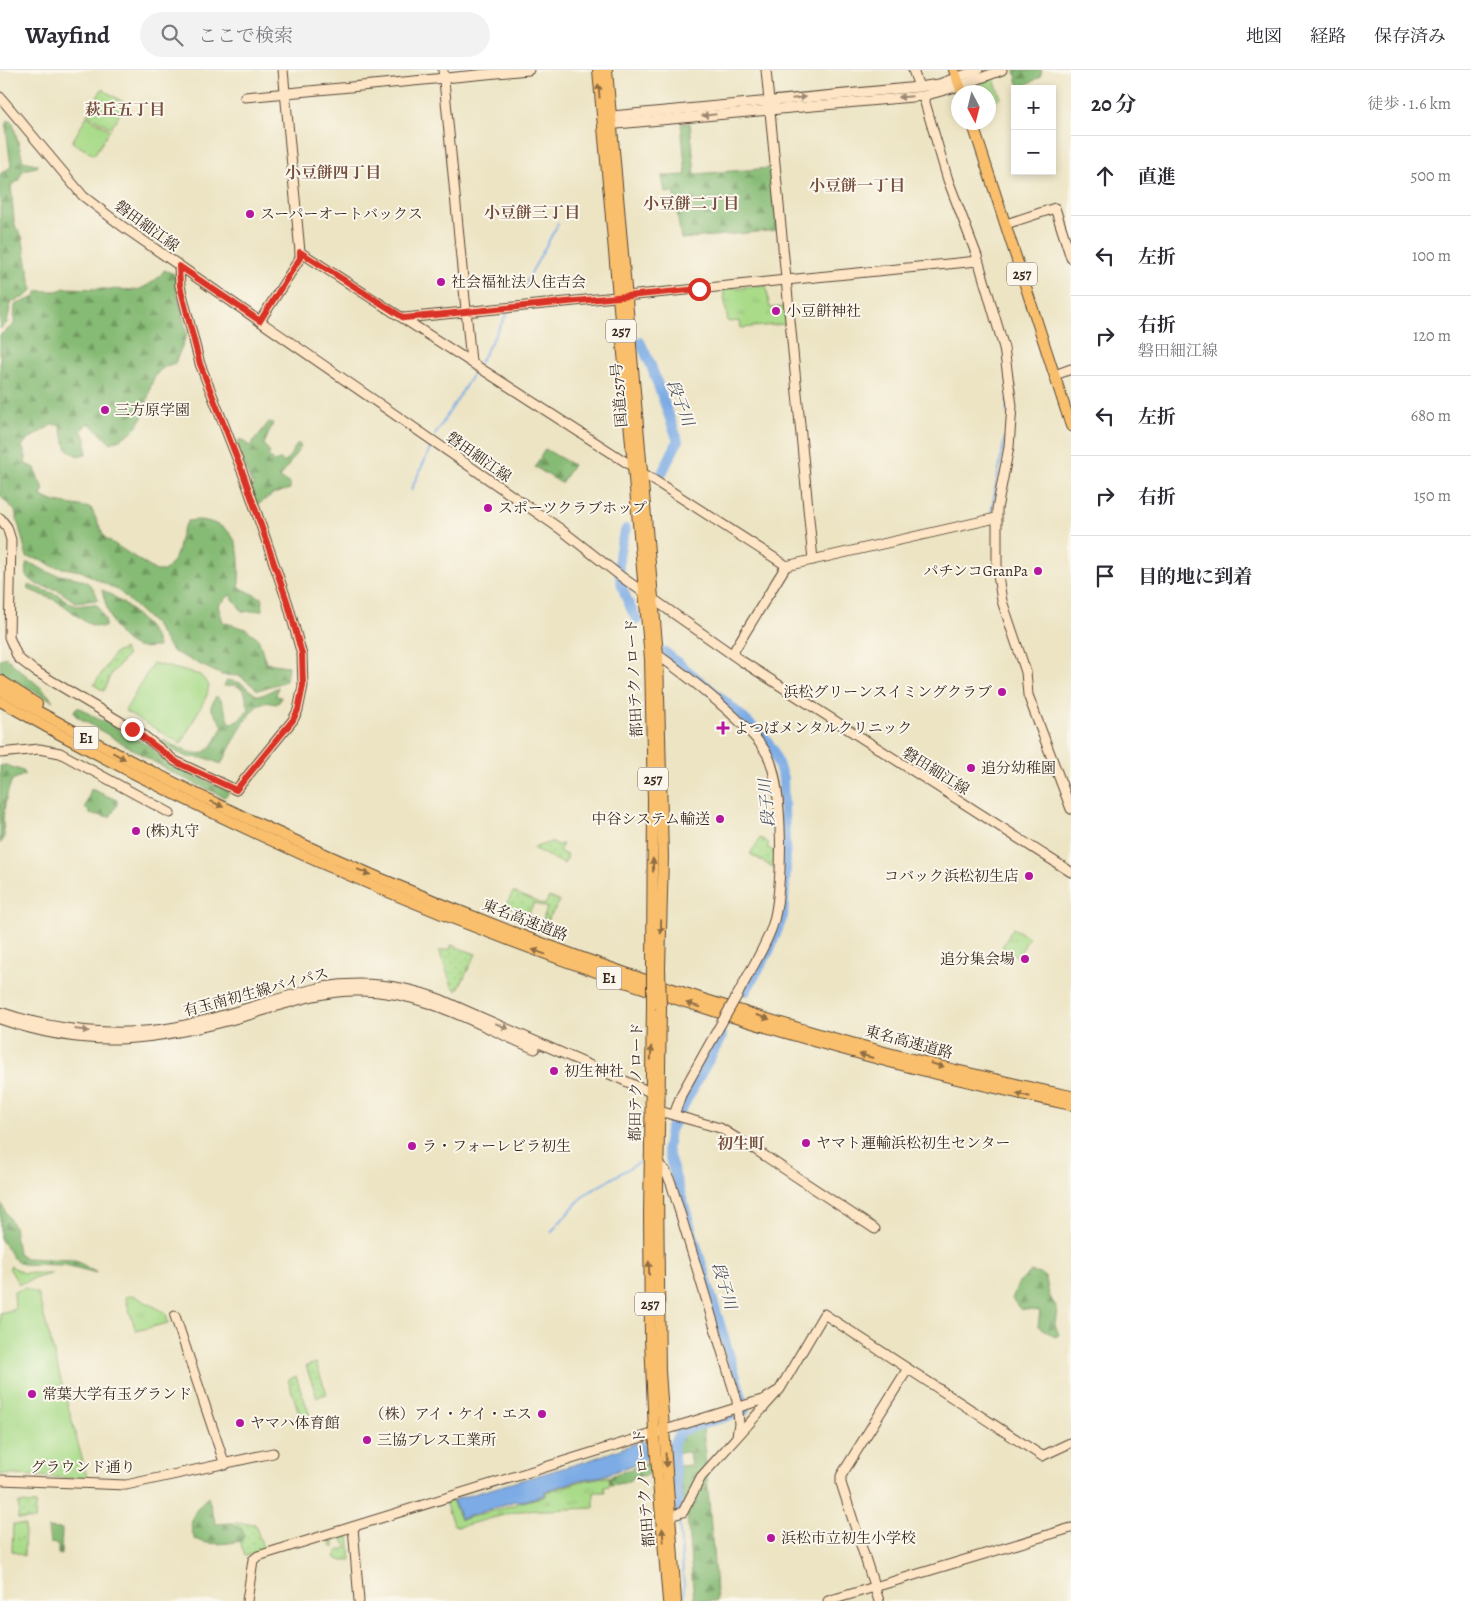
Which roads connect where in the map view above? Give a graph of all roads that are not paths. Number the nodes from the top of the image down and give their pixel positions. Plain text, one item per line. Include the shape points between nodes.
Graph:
1 (283, 70) edge
2 (529, 70) edge
3 (598, 70) edge
4 (607, 70) edge
5 (766, 70) edge
6 (913, 70) edge
7 (978, 70) edge
8 (1002, 70) edge
9 (444, 74) edge
10 (958, 82) edge
11 (921, 92) junction
12 (285, 93) junction
13 (245, 97) dead end
14 (0, 98) edge
15 (769, 105) junction
16 (609, 122) junction
17 (975, 130) edge
18 (1006, 224) junction
19 (300, 252) junction
20 (1071, 258) edge
21 (978, 261) junction
22 (179, 266) junction
23 (786, 281) junction
24 (623, 296) junction
25 (466, 311) junction
26 (404, 318) junction
27 (260, 321) junction
28 (471, 362) junction
29 (1071, 369) edge
30 (1055, 375) junction
31 (1071, 426) edge
32 (637, 468) junction
33 (0, 518) edge
34 (996, 518) junction
35 (813, 560) junction
36 (787, 566) junction
37 (649, 595) junction
38 (732, 654) junction
39 (658, 655) junction
40 (0, 680) edge
41 (0, 690) edge
42 (0, 701) edge
43 (0, 708) edge
44 (77, 739) junction
45 (0, 753) edge
46 (1071, 809) edge
47 (170, 813) dead end
48 (1071, 872) edge
49 (656, 967) junction
50 (656, 1007) junction
51 (0, 1012) edge
52 (0, 1019) edge
53 (535, 1049) dead end
54 (650, 1092) junction
55 (1071, 1096) edge
56 (1071, 1105) edge
57 (659, 1112) junction
58 (677, 1115) junction
59 (659, 1165) junction
60 (875, 1229) dead end
61 (175, 1316) dead end
62 (907, 1370) junction
63 (776, 1392) junction
64 (741, 1408) junction
65 (659, 1432) junction
66 (736, 1438) junction
67 (1070, 1443) edge
68 (273, 1453) dead end
69 (225, 1465) junction
70 (0, 1480) edge
71 (676, 1515) junction
72 (353, 1527) junction
73 (1071, 1528) edge
74 (874, 1587) junction
75 (247, 1601) edge
76 (359, 1601) edge
77 (668, 1601) edge
78 (676, 1601) edge
79 (828, 1601) edge
80 (879, 1601) edge

1 - 12 street
2 - 9 street
16 -> 3 highway, 国道257号 / 257
4 - 16 highway, 国道257号 / 257
5 - 15 street
6 - 11 street
7 - 10 street
8 - 10 street
9 - 12 street
9 - 25 street
10 - 11 street
11 - 15 street
11 - 21 street via 956,206
12 - 13 street
12 - 19 street
14 - 22 street, 磐田細江線 via 83,196
15 - 16 street
15 - 23 street
16 - 24 highway, 国道257号 / 257
17 - 18 highway, 257
18 - 20 street via 1055,208
18 - 30 highway, 257
19 - 26 street
19 - 27 street via 300,258
21 - 23 street
21 - 34 street via 1004,348 1012,406 1009,447
22 - 27 street, 磐田細江線
22 - 33 street via 180,286 200,364 241,467 302,654 303,686 298,710 236,790 178,763 143,735 20,661 9,637 11,540 8,527
23 - 24 street
23 - 35 street
24 - 25 street
24 - 32 highway, 国道257号 / 257
25 - 26 street
25 - 28 street
26 - 28 street
27 - 37 street, 磐田細江線 via 559,528
28 - 32 street
29 - 30 street
30 - 31 highway, 257
32 - 36 street
32 - 37 highway, 国道257号 / 257
34 - 35 street
34 - 46 street via 997,569 1006,617 1026,672 1028,695
35 - 36 street
36 - 38 street
37 - 38 street, 磐田細江線
37 - 39 highway, 都田テクノロード / 257
49 -> 37 highway, 都田テクノロード / 257
38 - 48 street, 磐田細江線 via 814,710
39 -> 49 highway, 都田テクノロード / 257 via 663,857
39 - 58 street, bridge via 718,703 753,737 766,752 778,788 779,876 772,927 681,1094
40 - 44 highway
41 - 44 highway, 東名高速道路 / E1
42 - 44 highway, 東名高速道路 / E1
43 - 44 highway
44 -> 55 highway, 東名高速道路 / E1 via 316,850 438,903 549,946 769,1019 951,1068
56 -> 44 highway, 東名高速道路 / E1 via 949,1078 838,1048 700,1007 563,961 349,876 168,792
45 - 47 street via 39,749 60,753
49 - 50 highway, 都田テクノロード / 257, bridge
54 -> 50 highway, 都田テクノロード / 257
50 - 57 highway, 都田テクノロード / 257
51 -> 54 street, 有玉南初生線バイパス via 36,1023 91,1031 146,1032 197,1022 323,987 384,984 418,991 448,1003
52 - 53 street, 有玉南初生線バイパス via 61,1035 132,1040 199,1029 325,994 369,991 404,995 429,1003
65 -> 54 highway, 都田テクノロード / 257 via 649,1264
57 - 58 street
57 - 59 highway, 都田テクノロード / 257
58 - 60 street via 717,1126 737,1137
59 - 64 street via 671,1183
59 - 65 highway, 都田テクノロード / 257
61 - 69 street
62 - 63 street via 824,1314
62 - 67 street via 1042,1456
62 - 74 street via 841,1476
63 - 64 street
63 - 66 street
64 - 65 street
64 - 66 street
65 -> 71 highway, 都田テクノロード / 257
65 - 72 street
77 -> 65 highway, 都田テクノロード / 257
66 - 71 street via 698,1482
68 - 69 street, グラウンド通り
69 - 70 street, グラウンド通り via 126,1485
71 - 78 highway, 都田テクノロード / 257
72 - 75 street via 255,1557
72 - 76 street
73 - 74 street
74 - 79 street
74 - 80 street

